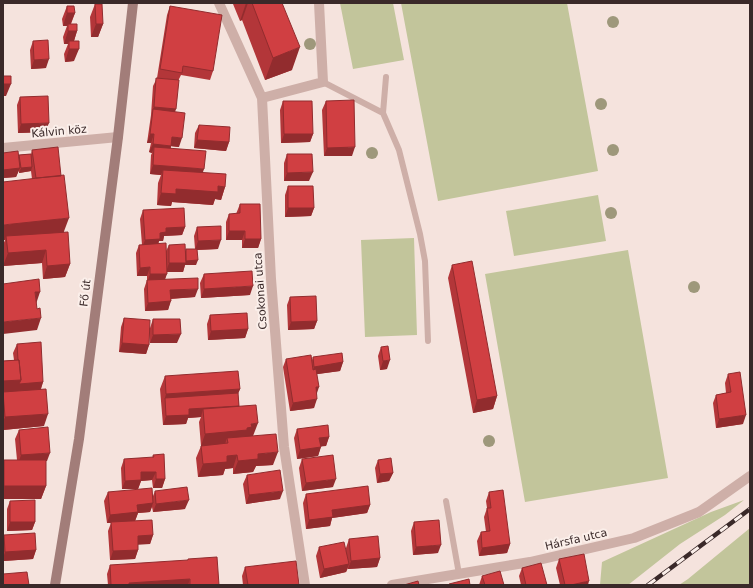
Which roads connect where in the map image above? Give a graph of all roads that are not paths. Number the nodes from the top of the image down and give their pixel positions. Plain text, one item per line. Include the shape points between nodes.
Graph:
1 (133, 3) edge
2 (219, 3) edge
3 (319, 3) edge
4 (386, 77) dead end
5 (323, 82) junction
6 (262, 98) junction
7 (383, 113) junction
8 (118, 137) junction
9 (3, 148) edge
10 (428, 341) dead end
11 (750, 476) edge
12 (446, 501) dead end
13 (459, 574) junction
14 (55, 585) edge
15 (305, 585) edge
16 (392, 585) edge

1 - 8 main road, Fő út
2 - 6 street, Csokonai utca
3 - 5 street
4 - 7 lane
5 - 6 street
5 - 7 lane
6 - 15 street, Csokonai utca via 270,280 284,447
7 - 10 lane via 399,150 420,234 425,261
8 - 9 street, Kálvin köz
8 - 14 main road, Fő út via 79,439
11 - 13 street, Hársfa utca via 699,512 634,538 530,562
12 - 13 lane
13 - 16 street, Hársfa utca

